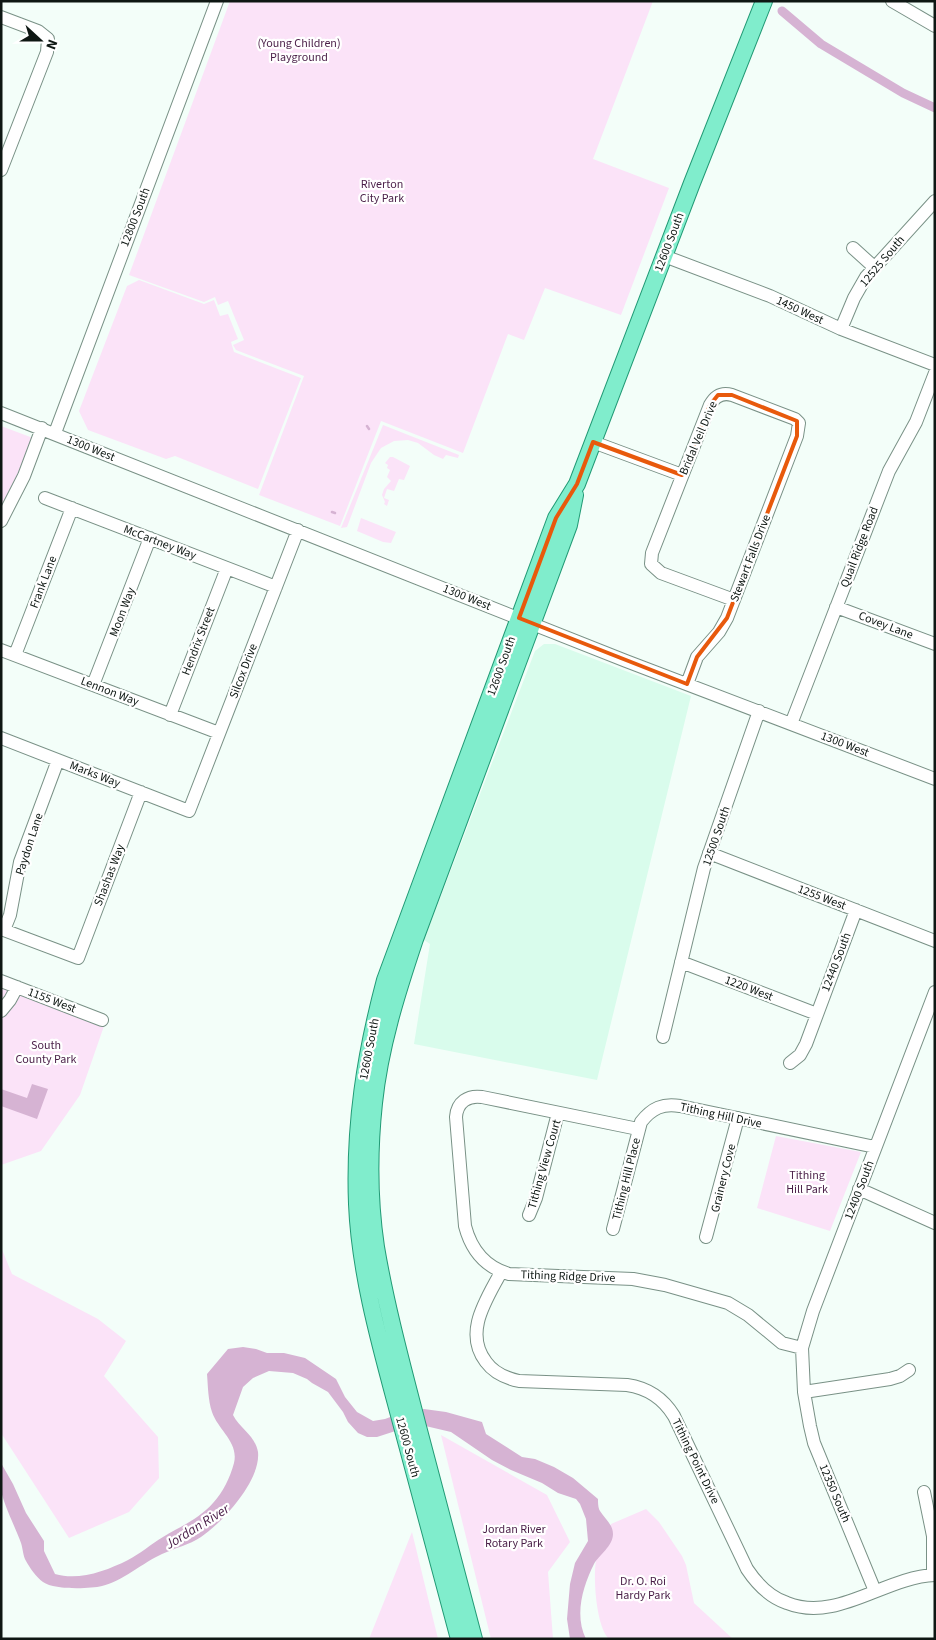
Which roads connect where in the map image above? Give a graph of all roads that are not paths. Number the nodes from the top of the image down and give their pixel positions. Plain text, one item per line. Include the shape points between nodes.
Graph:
1 (217, 1) edge
2 (764, 1) edge
3 (899, 3) edge
4 (1, 17) edge
5 (935, 26) edge
6 (1, 170) edge
7 (935, 201) edge
8 (853, 248) dead end
9 (664, 256) junction
10 (874, 267) junction
11 (841, 329) junction
12 (935, 365) edge
13 (935, 373) edge
14 (1, 413) edge
15 (799, 423) joint
16 (42, 428) junction
17 (55, 433) junction
18 (593, 442) junction
19 (682, 475) junction
20 (45, 498) dead end
21 (72, 508) junction
22 (1, 520) edge
23 (298, 530) junction
24 (150, 538) junction
25 (227, 568) junction
26 (276, 587) junction
27 (734, 600) junction
28 (836, 607) junction
29 (525, 620) junction
30 (935, 644) edge
31 (1, 650) edge
32 (15, 655) junction
33 (686, 684) junction
34 (93, 685) junction
35 (758, 711) junction
36 (170, 714) junction
37 (791, 724) junction
38 (219, 733) junction
39 (1, 738) edge
40 (58, 760) junction
41 (935, 779) edge
42 (141, 792) junction
43 (189, 811) joint
44 (709, 853) junction
45 (856, 910) junction
46 (3, 929) edge
47 (935, 941) edge
48 (681, 962) junction
49 (1, 981) edge
50 (17, 987) junction
51 (935, 992) edge
52 (1, 1011) edge
53 (817, 1014) junction
54 (102, 1020) dead end
55 (663, 1037) dead end
56 (790, 1063) dead end
57 (558, 1113) junction
58 (738, 1118) junction
59 (638, 1129) junction
60 (875, 1148) junction
61 (859, 1189) junction
62 (529, 1215) dead end
63 (935, 1222) edge
64 (613, 1228) dead end
65 (706, 1237) dead end
66 (501, 1272) junction
67 (802, 1348) junction
68 (909, 1370) dead end
69 (804, 1392) junction
70 (419, 1458) junction
71 (924, 1492) dead end
72 (934, 1575) edge
73 (875, 1591) junction
74 (459, 1639) edge
75 (474, 1639) edge

1 - 17 street, 12800 South
2 - 9 main road, 12600 South
3 - 5 street
4 - 6 street via 38,31 48,39 48,45
7 - 10 street, 12525 South
8 - 10 street
9 - 11 street, 1450 West via 786,303
9 - 18 main road, 12600 South
10 - 11 street, 12525 South via 859,287
11 - 12 street, 1450 West
13 - 28 street, Quail Ridge Road via 916,422 889,471
14 - 16 street, 1300 West
15 - 19 street, Bridal Veil Drive via 789,416 732,395 718,395 710,405
15 - 27 street, Stewart Falls Drive via 797,436
16 - 17 street, 1300 West
16 - 22 street via 24,476
17 - 23 street, 1300 West
18 - 19 street
18 - 29 main road, 12600 South via 577,484 556,518
19 - 27 street, Bridal Veil Drive via 652,553 651,564 662,573
20 - 21 street, McCartney Way
21 - 24 street, McCartney Way
21 - 32 street, Frank Lane
23 - 26 street, Silcox Drive
23 - 29 street, 1300 West
24 - 25 street, McCartney Way
24 - 34 street, Moon Way
25 - 26 street, McCartney Way
25 - 36 street, Hendrix Street
26 - 38 street, Silcox Drive
27 - 33 street, Stewart Falls Drive via 723,628 697,656
28 - 30 street, Covey Lane
28 - 37 street, Quail Ridge Road
29 - 33 street, 1300 West
29 - 70 main road, 12600 South via 385,980 372,1028 360,1100 357,1206 362,1250 373,1310 403,1397
31 - 32 street, Lennon Way
32 - 34 street, Lennon Way
33 - 35 street, 1300 West
34 - 36 street, Lennon Way
35 - 37 street, 1300 West
35 - 44 street, 12500 South
36 - 38 street, Lennon Way
37 - 41 street, 1300 West
38 - 43 street, Silcox Drive
39 - 40 street, Marks Way
40 - 42 street, Marks Way
40 - 46 street, Paydon Lane via 20,862 10,916
42 - 43 street, Marks Way
42 - 46 street, Shashas Way via 78,958
44 - 45 street, 1255 West
44 - 48 street, 12500 South
45 - 47 street, 1255 West
45 - 53 street, 12440 South
48 - 53 street, 1220 West
48 - 55 street, 12500 South
49 - 50 street, 1155 West
50 - 52 street
50 - 54 street, 1155 West
51 - 60 street, 12400 South
53 - 56 street, 12440 South via 800,1055
57 - 59 street
57 - 62 street, Tithing View Court
57 - 66 street, Tithing Ridge Drive via 476,1096 461,1103 456,1112 465,1226 476,1251
58 - 59 street, Tithing Hill Drive via 668,1105 651,1111
58 - 60 street, Tithing Hill Drive
58 - 65 street, Grainery Cove
59 - 64 street, Tithing Hill Place
60 - 61 street, 12400 South
61 - 63 street
61 - 67 street, 12400 South
66 - 67 street, Tithing Ridge Drive via 660,1283 728,1303 782,1343
66 - 73 street, Tithing Point Drive via 481,1311 476,1332 480,1351 490,1367 504,1377 519,1381 627,1385 654,1394 674,1416 747,1569 763,1589 785,1603 812,1608 831,1607
67 - 69 street, 12400 South
68 - 69 street via 890,1379
69 - 73 street, 12350 South via 814,1443
70 - 74 main road, 12600 South
70 - 75 main road, 12600 South
71 - 72 street via 933,1536
72 - 73 street, Tithing Point Drive via 900,1580

